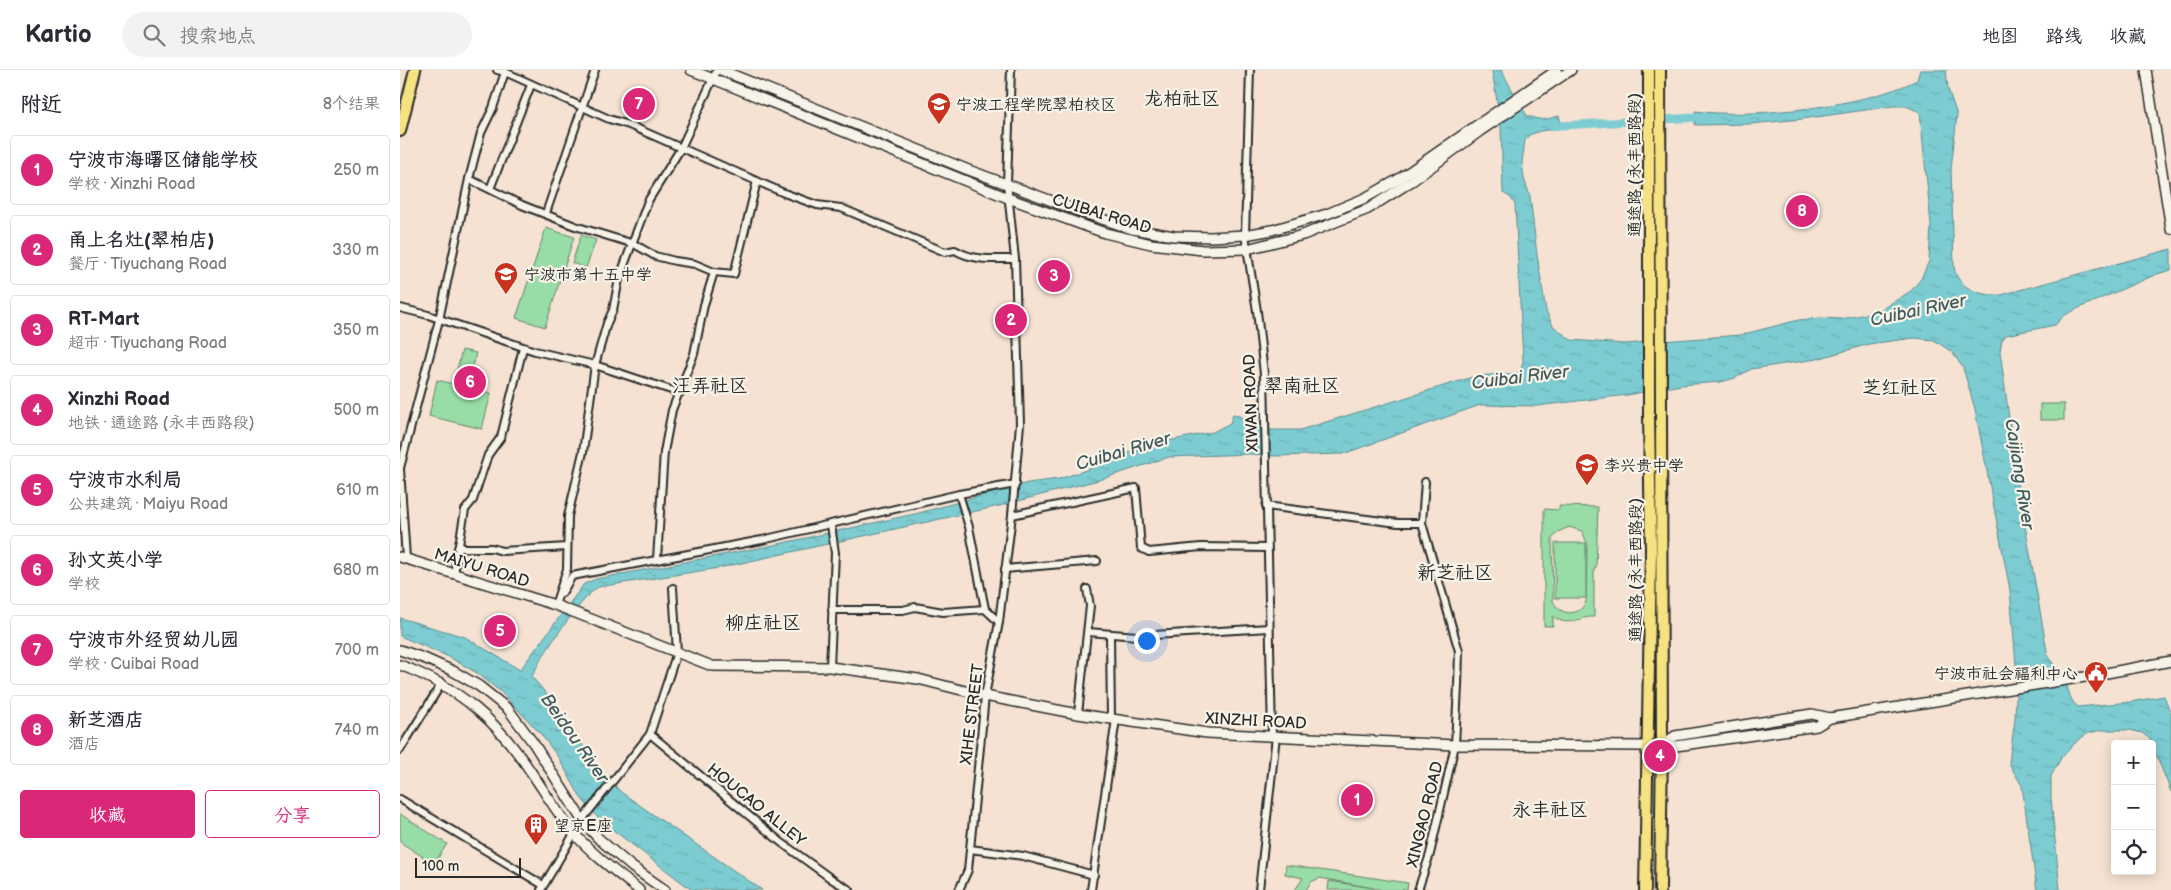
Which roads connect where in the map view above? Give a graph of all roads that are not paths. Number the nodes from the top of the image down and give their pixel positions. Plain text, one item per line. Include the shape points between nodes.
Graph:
1 (415, 70) edge
2 (497, 70) edge
3 (595, 70) edge
4 (691, 70) edge
5 (719, 70) edge
6 (1011, 70) edge
7 (1250, 70) edge
8 (1557, 70) edge
9 (1571, 70) edge
10 (1648, 70) edge
11 (1660, 70) edge
12 (2146, 70) edge
13 (505, 72) junction
14 (714, 80) junction
15 (531, 85) junction
16 (1527, 95) junction
17 (1654, 98) junction
18 (583, 106) junction
19 (1480, 127) junction
20 (400, 130) edge
21 (681, 148) junction
22 (469, 179) junction
23 (757, 181) junction
24 (1006, 183) junction
25 (490, 189) junction
26 (1008, 198) junction
27 (546, 213) junction
28 (2171, 229) edge
29 (1245, 236) junction
30 (634, 244) junction
31 (1247, 249) junction
32 (1015, 259) junction
33 (714, 272) junction
34 (400, 308) edge
35 (439, 320) junction
36 (1655, 340) junction
37 (523, 348) junction
38 (595, 365) junction
39 (680, 393) junction
40 (400, 469) edge
41 (1425, 482) dead end
42 (1016, 484) junction
43 (959, 494) junction
44 (1266, 506) junction
45 (1012, 515) junction
46 (1422, 523) junction
47 (831, 526) junction
48 (567, 547) junction
49 (458, 548) junction
50 (1267, 548) junction
51 (403, 558) edge
52 (657, 559) junction
53 (1097, 561) dead end
54 (1005, 569) junction
55 (454, 574) junction
56 (673, 588) dead end
57 (1087, 590) dead end
58 (555, 606) junction
59 (985, 609) junction
60 (832, 610) junction
61 (999, 622) junction
62 (1269, 628) junction
63 (1088, 632) junction
64 (1110, 634) junction
65 (400, 650) edge
66 (677, 652) junction
67 (2171, 661) edge
68 (400, 665) edge
69 (830, 667) junction
70 (442, 683) junction
71 (986, 696) junction
72 (1078, 714) junction
73 (1830, 718) junction
74 (1114, 719) junction
75 (650, 734) junction
76 (1274, 736) junction
77 (1455, 745) junction
78 (1662, 745) junction
79 (1647, 746) junction
80 (400, 750) edge
81 (400, 799) edge
82 (582, 820) junction
83 (574, 832) junction
84 (970, 849) junction
85 (1094, 875) junction
86 (542, 887) edge
87 (639, 890) edge
88 (665, 890) edge
89 (850, 890) edge
90 (959, 890) edge
91 (1092, 890) edge
92 (1259, 890) edge
93 (1418, 890) edge
94 (1645, 890) edge
95 (1660, 890) edge

1 - 20 main road
2 - 13 street
3 - 18 street
4 - 14 main road, CUIBAI ROAD
5 - 14 street
5 - 24 main road, CUIBAI ROAD
6 - 24 street, XIHE STREET
7 - 29 street, XIWAN ROAD
8 - 16 main road
9 - 16 main road, CUIBAI ROAD
10 - 17 main road, 通途路 (永丰西路段)
11 - 17 main road, 通途路 (永丰西路段)
12 - 28 main road
13 - 15 street
13 - 22 street
14 - 21 street
14 - 26 main road, CUIBAI ROAD
15 - 18 street
15 - 25 street
16 - 19 main road, CUIBAI ROAD
17 - 36 main road, 通途路 (永丰西路段)
18 - 21 street
18 - 27 street
19 - 29 main road, CUIBAI ROAD via 1365,198 1305,222
19 - 31 main road, CUIBAI ROAD via 1412,181 1368,209 1303,236
21 - 23 street
21 - 30 street via 648,201
22 - 25 street
22 - 35 street
23 - 32 street via 817,205 841,208 945,252 955,250 964,256 982,259
23 - 33 street via 734,274
24 - 26 street, XIHE STREET
24 - 29 main road, CUIBAI ROAD via 1132,228 1174,236
25 - 27 street
26 - 31 main road, CUIBAI ROAD via 1105,232 1151,244 1203,250
26 - 32 street, XIHE STREET
27 - 30 street via 575,226
29 - 31 street, XIWAN ROAD
30 - 33 street via 655,256 695,264
30 - 38 street via 619,279
31 - 44 street, XIWAN ROAD via 1261,340
32 - 42 street, XIHE STREET via 1020,424
33 - 39 street via 694,354
34 - 35 street
35 - 37 street
35 - 40 street
36 - 78 main road, 通途路 (永丰西路段) via 1661,406
36 - 79 main road, 通途路 (永丰西路段) via 1649,416 1651,551
37 - 38 street
37 - 49 street via 501,436 488,455 473,500 465,510
38 - 39 street
38 - 48 street via 583,452 568,516
39 - 52 street via 672,410 664,452
40 - 51 street
41 - 46 street
42 - 43 street
42 - 45 street, XIHE STREET
43 - 47 street
43 - 59 street
44 - 46 street via 1398,523
44 - 50 street, XIWAN ROAD
45 - 50 street via 1136,488 1141,548 1149,552 1200,546
45 - 54 street, XIHE STREET
46 - 77 street, XINGAO ROAD via 1459,652
47 - 52 street
47 - 60 street via 835,553
48 - 49 street via 502,551
48 - 58 street via 567,569
49 - 55 street
50 - 62 street, XIWAN ROAD
51 - 55 main road, MAIYU ROAD
52 - 58 street via 572,576
53 - 54 street
54 - 61 street, XIHE STREET
55 - 58 main road, MAIYU ROAD
56 - 66 street
57 - 63 street via 1090,606
58 - 66 main road, MAIYU ROAD
59 - 60 street via 943,612 915,608
59 - 61 street
60 - 69 street
61 - 71 street, XIHE STREET
62 - 64 street via 1137,636
62 - 76 street, XIWAN ROAD
63 - 64 street
63 - 72 street
64 - 74 street
65 - 82 main road via 453,671 508,709
66 - 69 main road, MAIYU ROAD via 712,666
66 - 75 street
67 - 73 main road
68 - 70 main road
69 - 71 main road, XINZHI ROAD via 918,679
70 - 80 street
70 - 83 main road via 504,734
71 - 72 main road, XINZHI ROAD
71 - 84 street, XIHE STREET
72 - 74 main road, XINZHI ROAD
73 - 78 main road via 1817,726 1676,746
73 - 78 main road via 1812,714 1675,736
74 - 76 main road, XINZHI ROAD via 1207,733
74 - 85 street
75 - 82 street
75 - 89 street, HOUCAO ALLEY via 782,843
76 - 77 main road, XINZHI ROAD
76 - 92 street, XIWAN ROAD
77 - 79 main road, XINZHI ROAD
77 - 93 street, XINGAO ROAD via 1430,854
78 - 95 main road, 通途路 (永丰西路段)
79 - 94 main road, 通途路 (永丰西路段)
81 - 86 street
82 - 83 street
82 - 88 main road via 632,867
83 - 86 street
83 - 87 main road
84 - 85 street via 1023,856
84 - 90 street, XIHE STREET via 968,870
85 - 91 street

